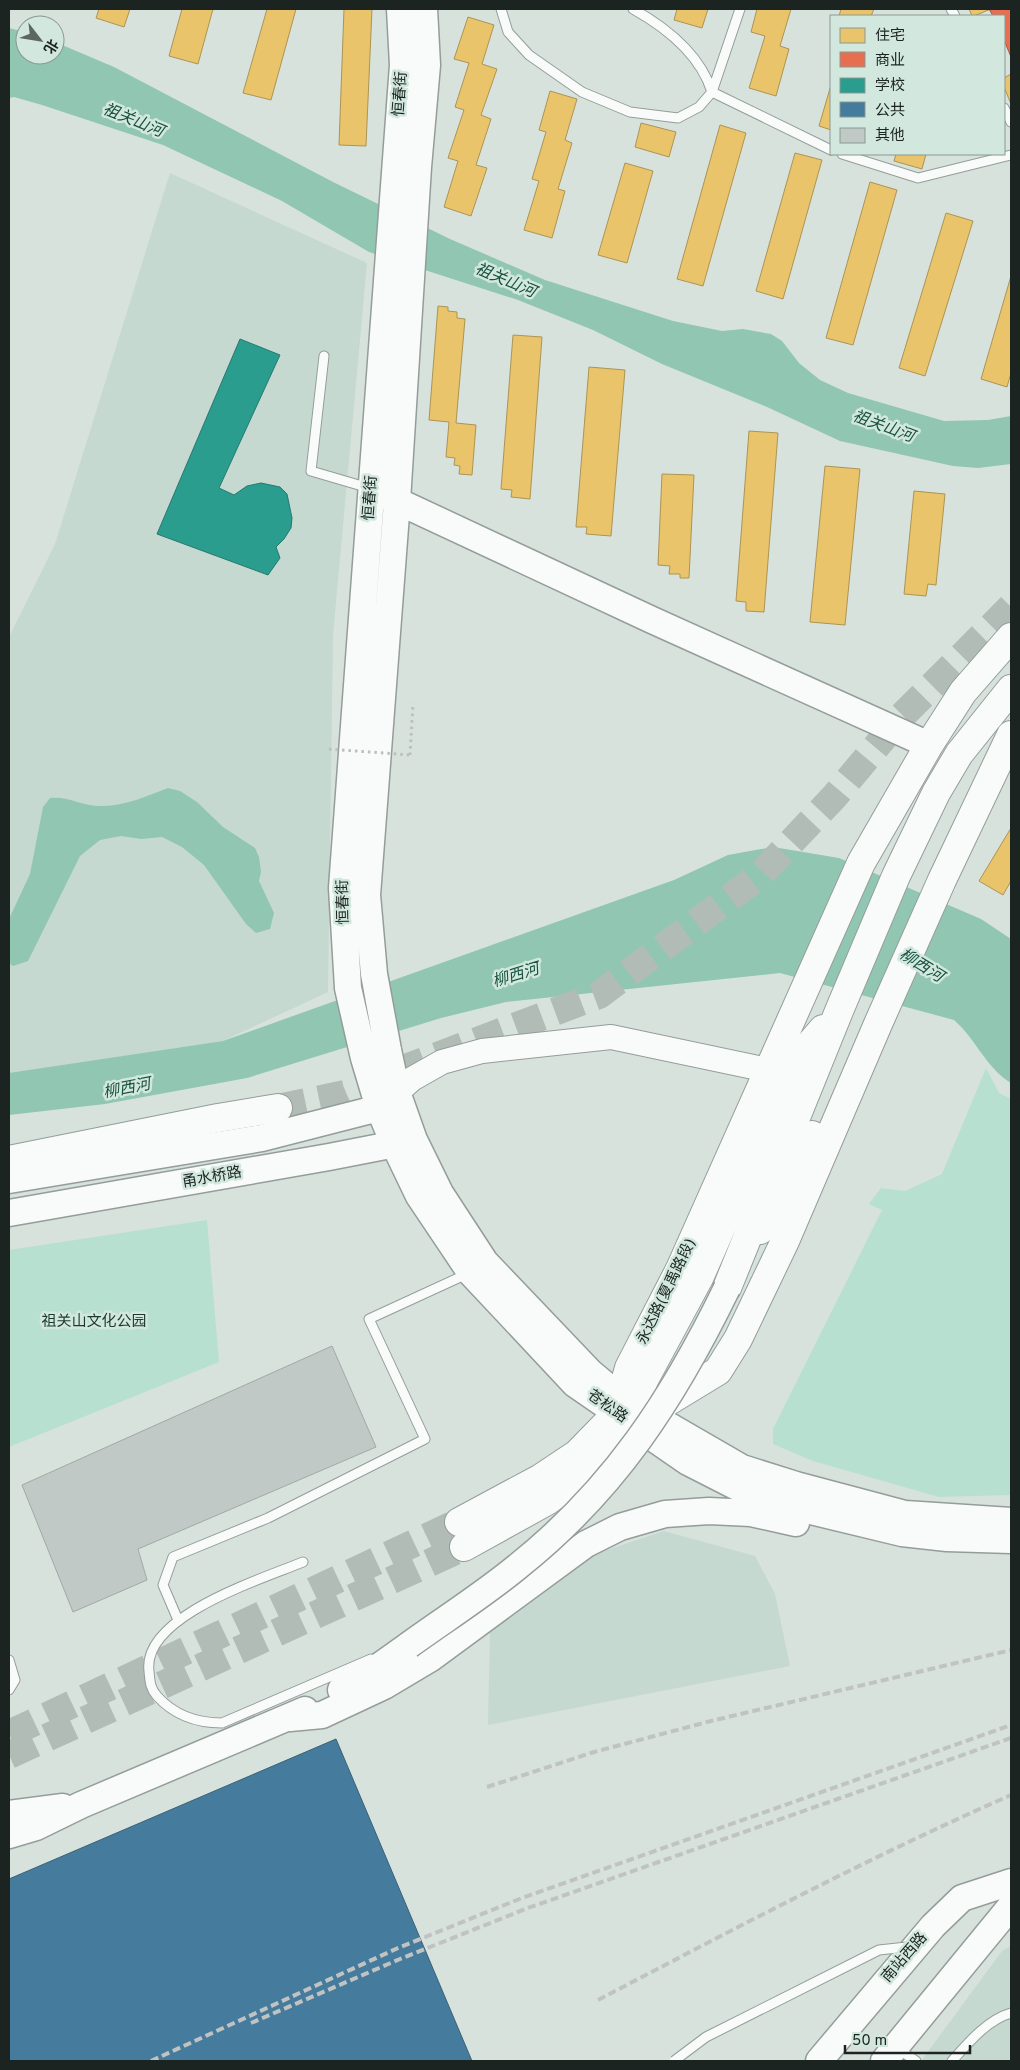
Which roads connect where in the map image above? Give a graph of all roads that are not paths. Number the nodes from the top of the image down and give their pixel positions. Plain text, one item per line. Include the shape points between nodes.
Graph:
1 (400, 9) edge
2 (424, 9) edge
3 (501, 9) edge
4 (633, 9) edge
5 (740, 9) edge
6 (712, 92) junction
7 (1005, 110) edge
8 (1011, 122) edge
9 (830, 150) edge
10 (845, 155) edge
11 (1011, 155) edge
12 (407, 164) junction
13 (395, 332) junction
14 (324, 356) dead end
15 (372, 489) junction
16 (397, 501) junction
17 (1011, 637) edge
18 (1011, 689) edge
19 (1011, 729) edge
20 (1011, 735) edge
21 (929, 745) junction
22 (935, 880) junction
23 (860, 1019) junction
24 (388, 1050) joint
25 (364, 1058) joint
26 (768, 1070) junction
27 (388, 1100) junction
28 (278, 1108) tunnel mouth
29 (404, 1142) junction
30 (9, 1160) edge
31 (9, 1180) edge
32 (9, 1213) edge
33 (470, 1272) junction
34 (727, 1288) joint
35 (626, 1410) junction
36 (1011, 1521) edge
37 (461, 1535) tunnel mouth
38 (1011, 1540) edge
39 (1011, 1556) edge
40 (303, 1562) dead end
41 (178, 1620) junction
42 (409, 1645) junction
43 (9, 1660) edge
44 (9, 1690) edge
45 (290, 1718) junction
46 (81, 1805) junction
47 (9, 1814) edge
48 (9, 1835) edge
49 (1011, 1882) edge
50 (1011, 1906) edge
51 (916, 1946) junction
52 (1011, 2014) edge
53 (899, 2057) edge
54 (674, 2061) edge
55 (819, 2061) edge
56 (952, 2061) edge

1 - 12 main road, 恒春街
2 - 12 main road, 恒春街 via 427,65
3 - 6 lane via 508,32 528,55 582,92 630,112 678,118 699,107
4 - 6 lane via 652,20 694,55
5 - 6 lane
6 - 9 lane
7 - 8 lane
10 - 11 lane via 918,178
12 - 13 main road, 恒春街
13 - 15 main road, 恒春街
13 - 16 main road, 恒春街
14 - 15 lane via 311,471
15 - 16 main road
15 - 25 main road, 恒春街 via 342,888 348,988
16 - 21 main road
16 - 24 main road, 恒春街 via 367,895 374,974
17 - 21 main road via 963,692
18 - 23 main road via 959,754 936,793 896,876
19 - 22 main road via 978,776
20 - 22 main road
21 - 26 main road, 永达路(夏禹路段) via 861,863
22 - 23 main road
23 - 34 main road
23 - 35 main road via 792,1064 700,1276
23 - 35 main road via 786,1241 738,1339 718,1371
24 - 27 main road, 苍松路
25 - 27 main road, 苍松路
26 - 27 street via 611,1037 482,1051 442,1062 412,1079
26 - 35 main road, 永达路(夏禹路段) via 680,1269 629,1368
27 - 29 main road, 苍松路
27 - 31 main road, 甬水桥路 via 262,1138
28 - 30 main road
29 - 32 main road, 甬水桥路
29 - 33 main road, 苍松路 via 419,1196
29 - 35 main road, 苍松路 via 485,1262
33 - 35 main road, 苍松路 via 575,1384
33 - 41 lane via 368,1319 424,1439 268,1518 173,1557 163,1585
34 - 42 main road, bridge via 668,1399 628,1457 570,1519 517,1567
35 - 36 main road, 苍松路 via 742,1468 796,1485 905,1514
35 - 37 main road via 594,1468 547,1501
35 - 38 main road, 苍松路 via 688,1462 739,1488 790,1506 902,1533
39 - 45 main road via 960,1553 850,1535 752,1513 665,1514 620,1527 586,1544 431,1658 384,1686 322,1715
40 - 41 lane via 218,1597
41 - 42 lane via 157,1641 148,1661 151,1688 166,1706 202,1723 222,1723
42 - 45 main road via 357,1682
43 - 44 lane via 15,1680
45 - 46 main road
46 - 47 main road
46 - 48 main road via 36,1827
49 - 51 main road, 南站西路 via 962,1898
50 - 53 main road
51 - 54 lane, bridge via 880,1950 706,2037
51 - 55 main road, 南站西路
52 - 56 lane via 1000,2016

